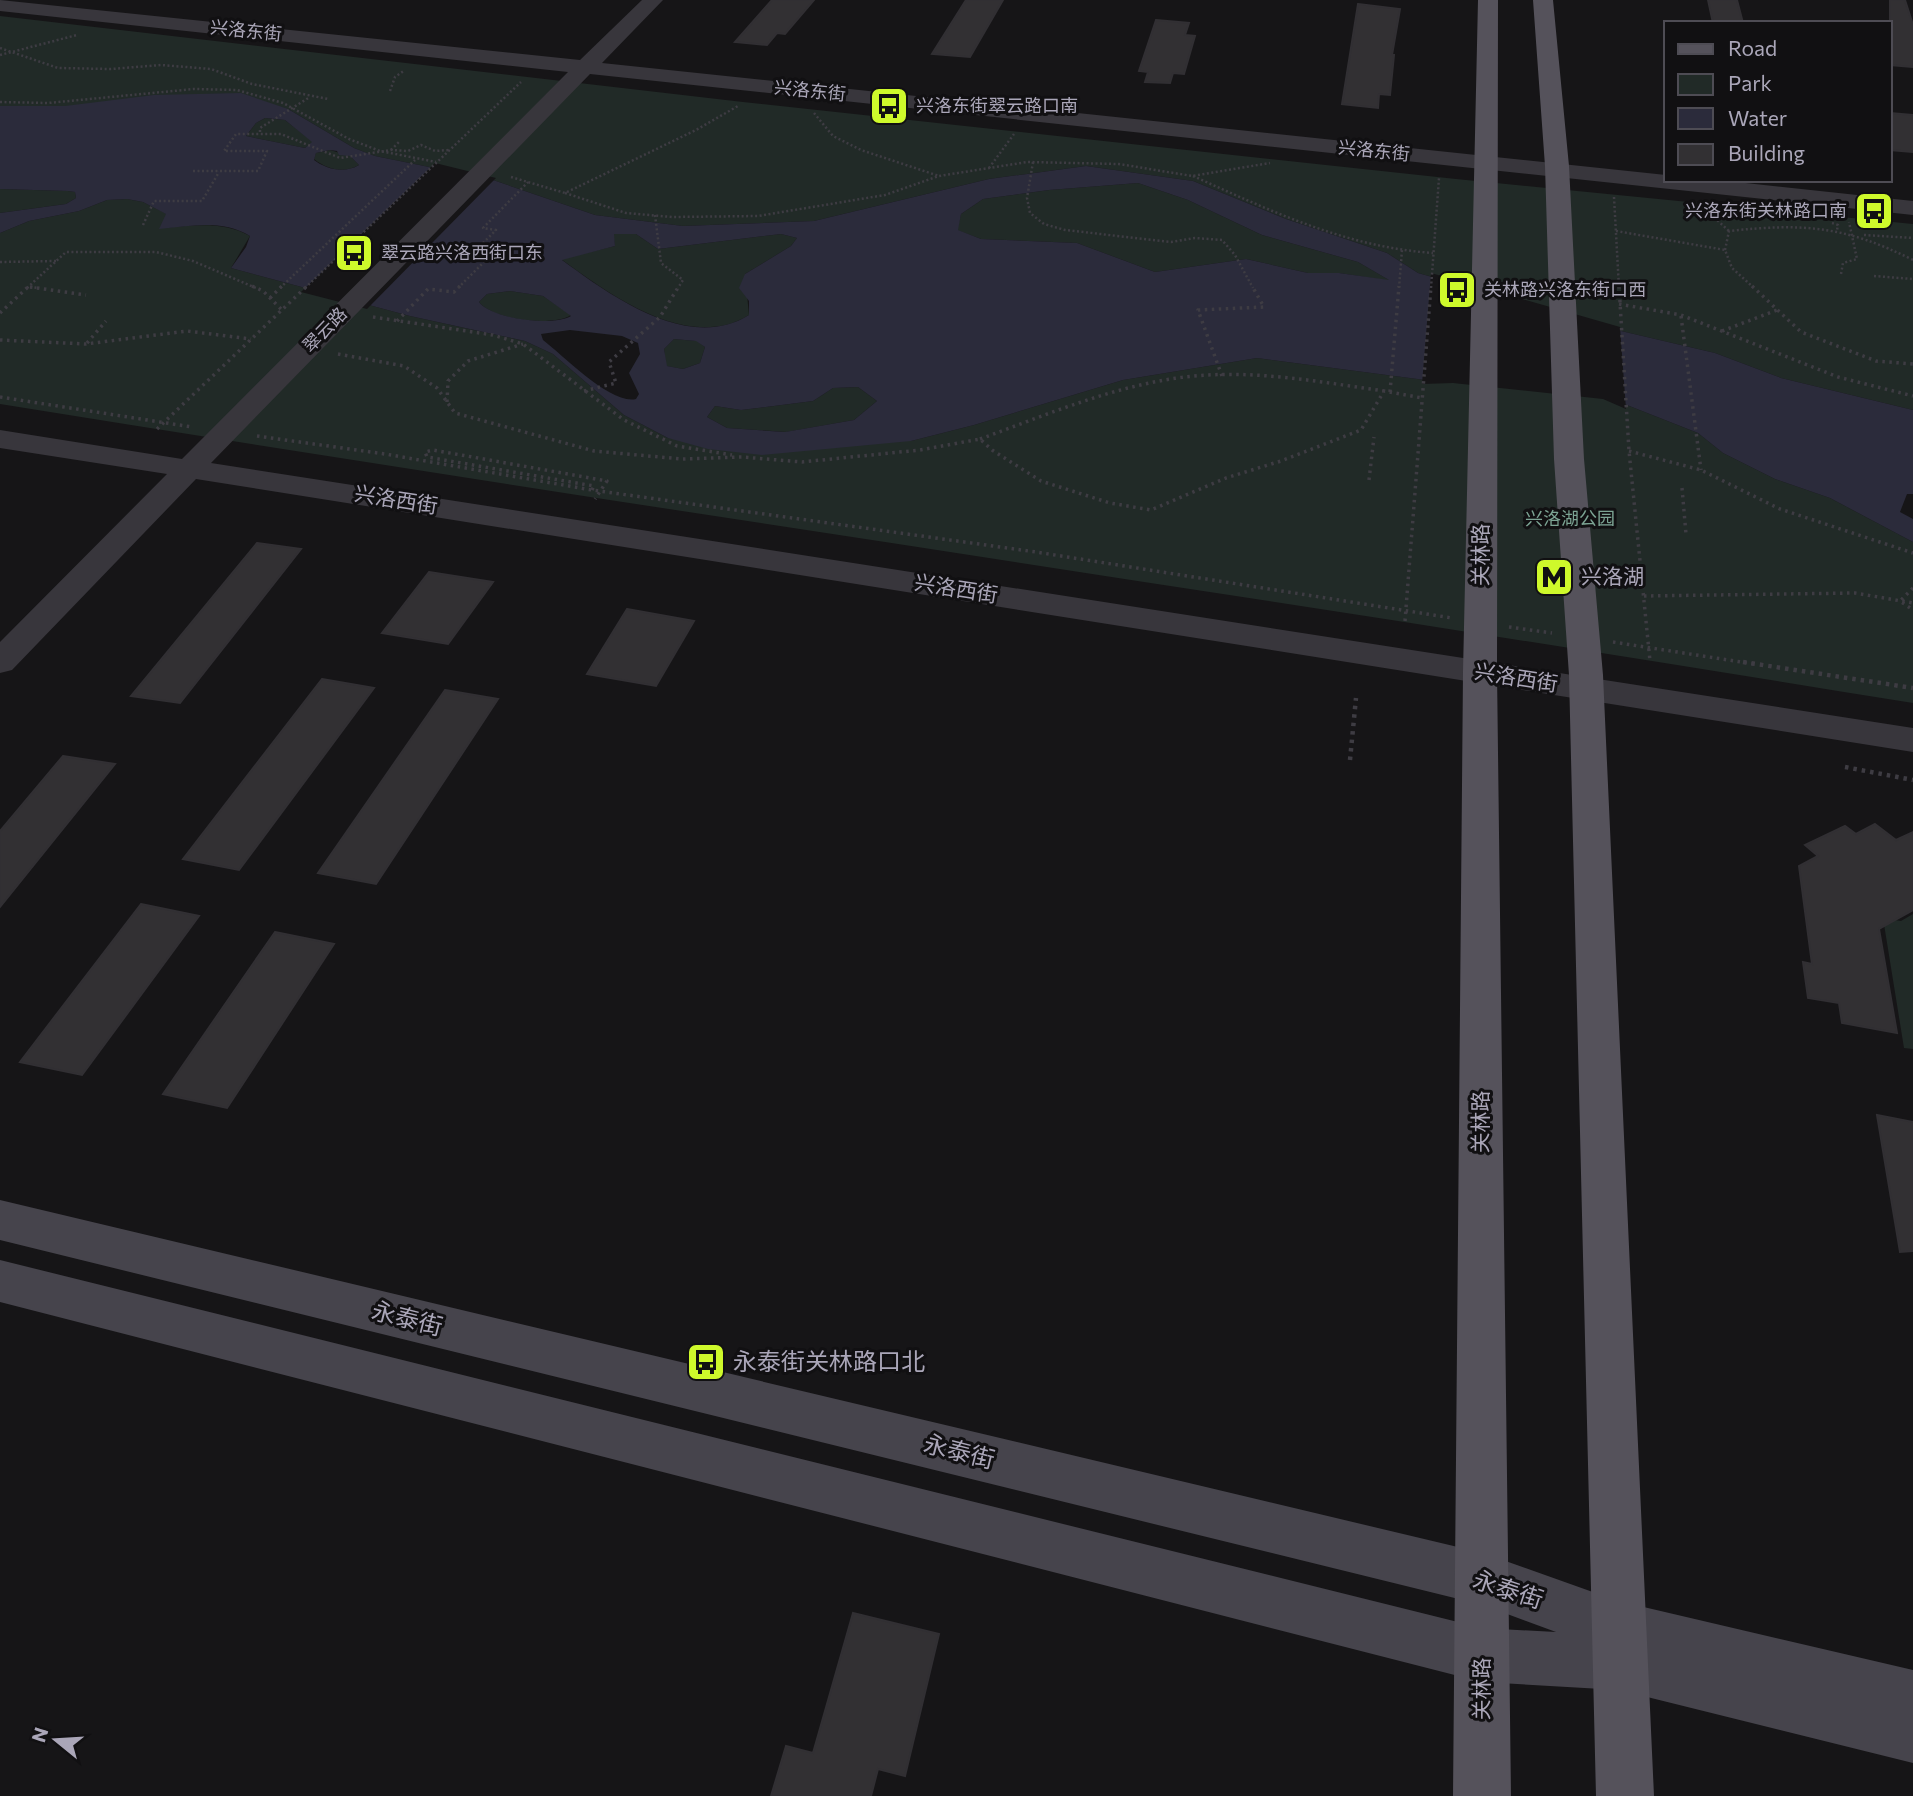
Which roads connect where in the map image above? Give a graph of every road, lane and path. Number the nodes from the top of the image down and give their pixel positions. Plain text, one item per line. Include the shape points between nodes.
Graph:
1 (3, 0) edge
2 (638, 0) edge
3 (653, 0) edge
4 (1488, 0) edge
5 (1543, 0) edge
6 (0, 5) edge
7 (80, 34) dead end
8 (0, 48) edge
9 (13, 52) junction
10 (0, 55) edge
11 (581, 64) junction
12 (405, 70) dead end
13 (527, 76) dead end
14 (390, 91) dead end
15 (311, 97) junction
16 (328, 99) dead end
17 (0, 102) edge
18 (743, 102) dead end
19 (294, 109) junction
20 (811, 109) dead end
21 (339, 125) dead end
22 (328, 127) junction
23 (260, 132) junction
24 (1025, 135) dead end
25 (399, 142) dead end
26 (391, 150) junction
27 (449, 150) junction
28 (378, 152) junction
29 (415, 160) junction
30 (1485, 160) junction
31 (437, 162) junction
32 (1033, 162) junction
33 (1271, 163) dead end
34 (989, 168) junction
35 (1557, 168) junction
36 (192, 171) dead end
37 (219, 171) junction
38 (509, 176) dead end
39 (939, 176) junction
40 (1192, 176) junction
41 (1439, 177) dead end
42 (1664, 177) edge
43 (1664, 179) edge
44 (528, 182) junction
45 (1692, 182) edge
46 (1714, 182) edge
47 (565, 193) junction
48 (1614, 194) dead end
49 (1913, 205) edge
50 (1678, 208) dead end
51 (654, 215) junction
52 (1847, 217) dead end
53 (143, 225) dead end
54 (1616, 231) junction
55 (1729, 231) junction
56 (1853, 234) junction
57 (1913, 238) edge
58 (1402, 250) junction
59 (1725, 250) junction
60 (1433, 253) junction
61 (1913, 260) edge
62 (56, 261) junction
63 (0, 262) edge
64 (1841, 274) dead end
65 (1874, 276) dead end
66 (1913, 279) edge
67 (29, 286) junction
68 (86, 295) dead end
69 (270, 298) junction
70 (1619, 304) junction
71 (282, 310) junction
72 (1777, 310) junction
73 (0, 313) edge
74 (341, 313) junction
75 (1681, 315) junction
76 (106, 321) dead end
77 (397, 321) junction
78 (1721, 331) junction
79 (251, 339) junction
80 (0, 340) edge
81 (86, 344) junction
82 (523, 344) junction
83 (327, 352) dead end
84 (1913, 364) edge
85 (1222, 376) junction
86 (584, 391) junction
87 (1384, 391) junction
88 (1390, 392) junction
89 (1913, 396) edge
90 (0, 397) edge
91 (1422, 398) junction
92 (447, 403) junction
93 (0, 427) edge
94 (157, 429) dead end
95 (248, 435) dead end
96 (1374, 437) dead end
97 (0, 439) edge
98 (981, 439) junction
99 (1629, 451) junction
100 (188, 454) junction
101 (742, 457) junction
102 (1701, 470) junction
103 (1368, 480) dead end
104 (1682, 488) dead end
105 (592, 490) junction
106 (595, 499) dead end
107 (1686, 534) dead end
108 (1913, 553) edge
109 (1913, 588) edge
110 (1644, 596) junction
111 (1900, 601) junction
112 (1913, 603) edge
113 (1913, 610) edge
114 (1453, 618) dead end
115 (1405, 621) dead end
116 (1507, 626) dead end
117 (1561, 634) dead end
118 (0, 636) edge
119 (1602, 641) dead end
120 (1650, 661) dead end
121 (0, 662) edge
122 (1480, 666) junction
123 (1587, 682) junction
124 (1913, 688) edge
125 (1356, 698) dead end
126 (1913, 726) edge
127 (1913, 740) edge
128 (1350, 760) dead end
129 (1845, 767) dead end
130 (1913, 780) edge
131 (0, 1220) edge
132 (0, 1281) edge
133 (1483, 1579) junction
134 (1619, 1645) junction
135 (1482, 1655) junction
136 (1913, 1698) edge
137 (1913, 1735) edge
138 (1482, 1796) edge
139 (1625, 1796) edge

1 - 11 street, 兴洛东街
2 - 11 street, 翠云路
3 - 11 street, 翠云路
4 - 30 main road
5 - 35 main road
6 - 11 street, 兴洛东街
7 - 9 path
8 - 9 path
9 - 10 path
9 - 15 path via 58,68 161,65 211,69
11 - 30 street, 兴洛东街
11 - 74 street, 翠云路 via 491,151
12 - 14 path via 395,77
13 - 27 path
15 - 16 path
15 - 19 path
17 - 19 path via 237,90
18 - 47 path via 708,125
19 - 22 path
19 - 23 path
20 - 39 path via 832,136
21 - 22 path
22 - 28 path
23 - 28 path via 281,134 322,153 347,158
23 - 37 path via 236,134 223,151 267,151 258,171
24 - 34 path via 1012,133
25 - 26 path
26 - 27 path via 408,152 421,145
26 - 28 path
27 - 31 path
28 - 29 path
29 - 31 path
29 - 69 path
30 - 35 street, 兴洛东街
30 - 122 main road, 关林路
31 - 71 path
32 - 34 path
32 - 40 path via 1119,164
32 - 85 path via 1027,198 1030,213 1044,224 1171,242 1222,240 1236,255 1264,307 1198,310
33 - 40 path
34 - 39 path
35 - 42 street, 兴洛东街
35 - 43 street, 兴洛东街
35 - 123 main road via 1569,459
36 - 37 path
37 - 53 path via 202,201 154,201
38 - 44 path
39 - 51 path via 885,195 758,216
40 - 58 path via 1304,223
41 - 60 path
44 - 47 path
44 - 77 path via 482,228 496,230 479,247 496,250 454,292 428,289
45 - 49 street, 兴洛东街
46 - 49 street, 兴洛东街
47 - 51 path via 626,213
48 - 54 path
50 - 55 path via 1717,219
51 - 86 path via 661,264 683,280 660,317 609,362 616,383
52 - 56 path
54 - 59 path
54 - 70 path
55 - 56 path via 1777,226
55 - 59 path
56 - 57 path
56 - 61 path
56 - 64 path via 1857,259 1843,263
58 - 60 path
58 - 88 path
59 - 72 path via 1732,268
60 - 91 path
62 - 63 path
62 - 67 path
62 - 69 path via 66,252 156,252 193,261
65 - 66 path
67 - 68 path
67 - 73 path
69 - 71 path
70 - 75 path
70 - 99 path
71 - 79 path
72 - 78 path
72 - 84 path via 1801,332 1876,361
74 - 77 path
74 - 100 street, 翠云路
75 - 78 path
75 - 102 path
76 - 81 path
77 - 82 path
78 - 89 path via 1838,377
79 - 81 path via 187,331
79 - 94 path
80 - 81 path
82 - 86 path
82 - 92 path via 467,361 448,381
83 - 92 path via 404,366 437,388
85 - 87 path via 1296,379
85 - 98 path via 1163,381
86 - 101 path via 624,420 677,446
87 - 88 path
87 - 98 path via 1361,430 1151,510 1110,503 1041,481
88 - 91 path
90 - 100 path
91 - 115 path
92 - 101 path via 455,413 594,451 682,459
93 - 100 street, 兴洛西街
95 - 105 path
96 - 103 path
97 - 100 street, 兴洛西街
98 - 101 path via 802,462
99 - 102 path
99 - 110 path
100 - 118 street, 翠云路
100 - 121 street, 翠云路
100 - 122 street, 兴洛西街
102 - 108 path via 1780,509
104 - 107 path
105 - 106 path via 594,486 427,457 425,452 607,481
105 - 114 path via 1036,552
109 - 111 path
110 - 111 path via 1855,593
110 - 120 path
111 - 112 path
111 - 113 path
116 - 117 path
119 - 124 path
122 - 123 street, 兴洛西街
122 - 133 main road, 关林路
123 - 126 street, 兴洛西街
123 - 127 street, 兴洛西街
123 - 134 main road
125 - 128 path
129 - 130 path
131 - 133 main road, 永泰街
132 - 135 main road, 永泰街
133 - 134 main road, 永泰街
133 - 135 main road, 关林路
134 - 135 main road, 永泰街
134 - 136 main road, 永泰街
134 - 137 main road, 永泰街
134 - 139 main road
135 - 138 main road, 关林路

